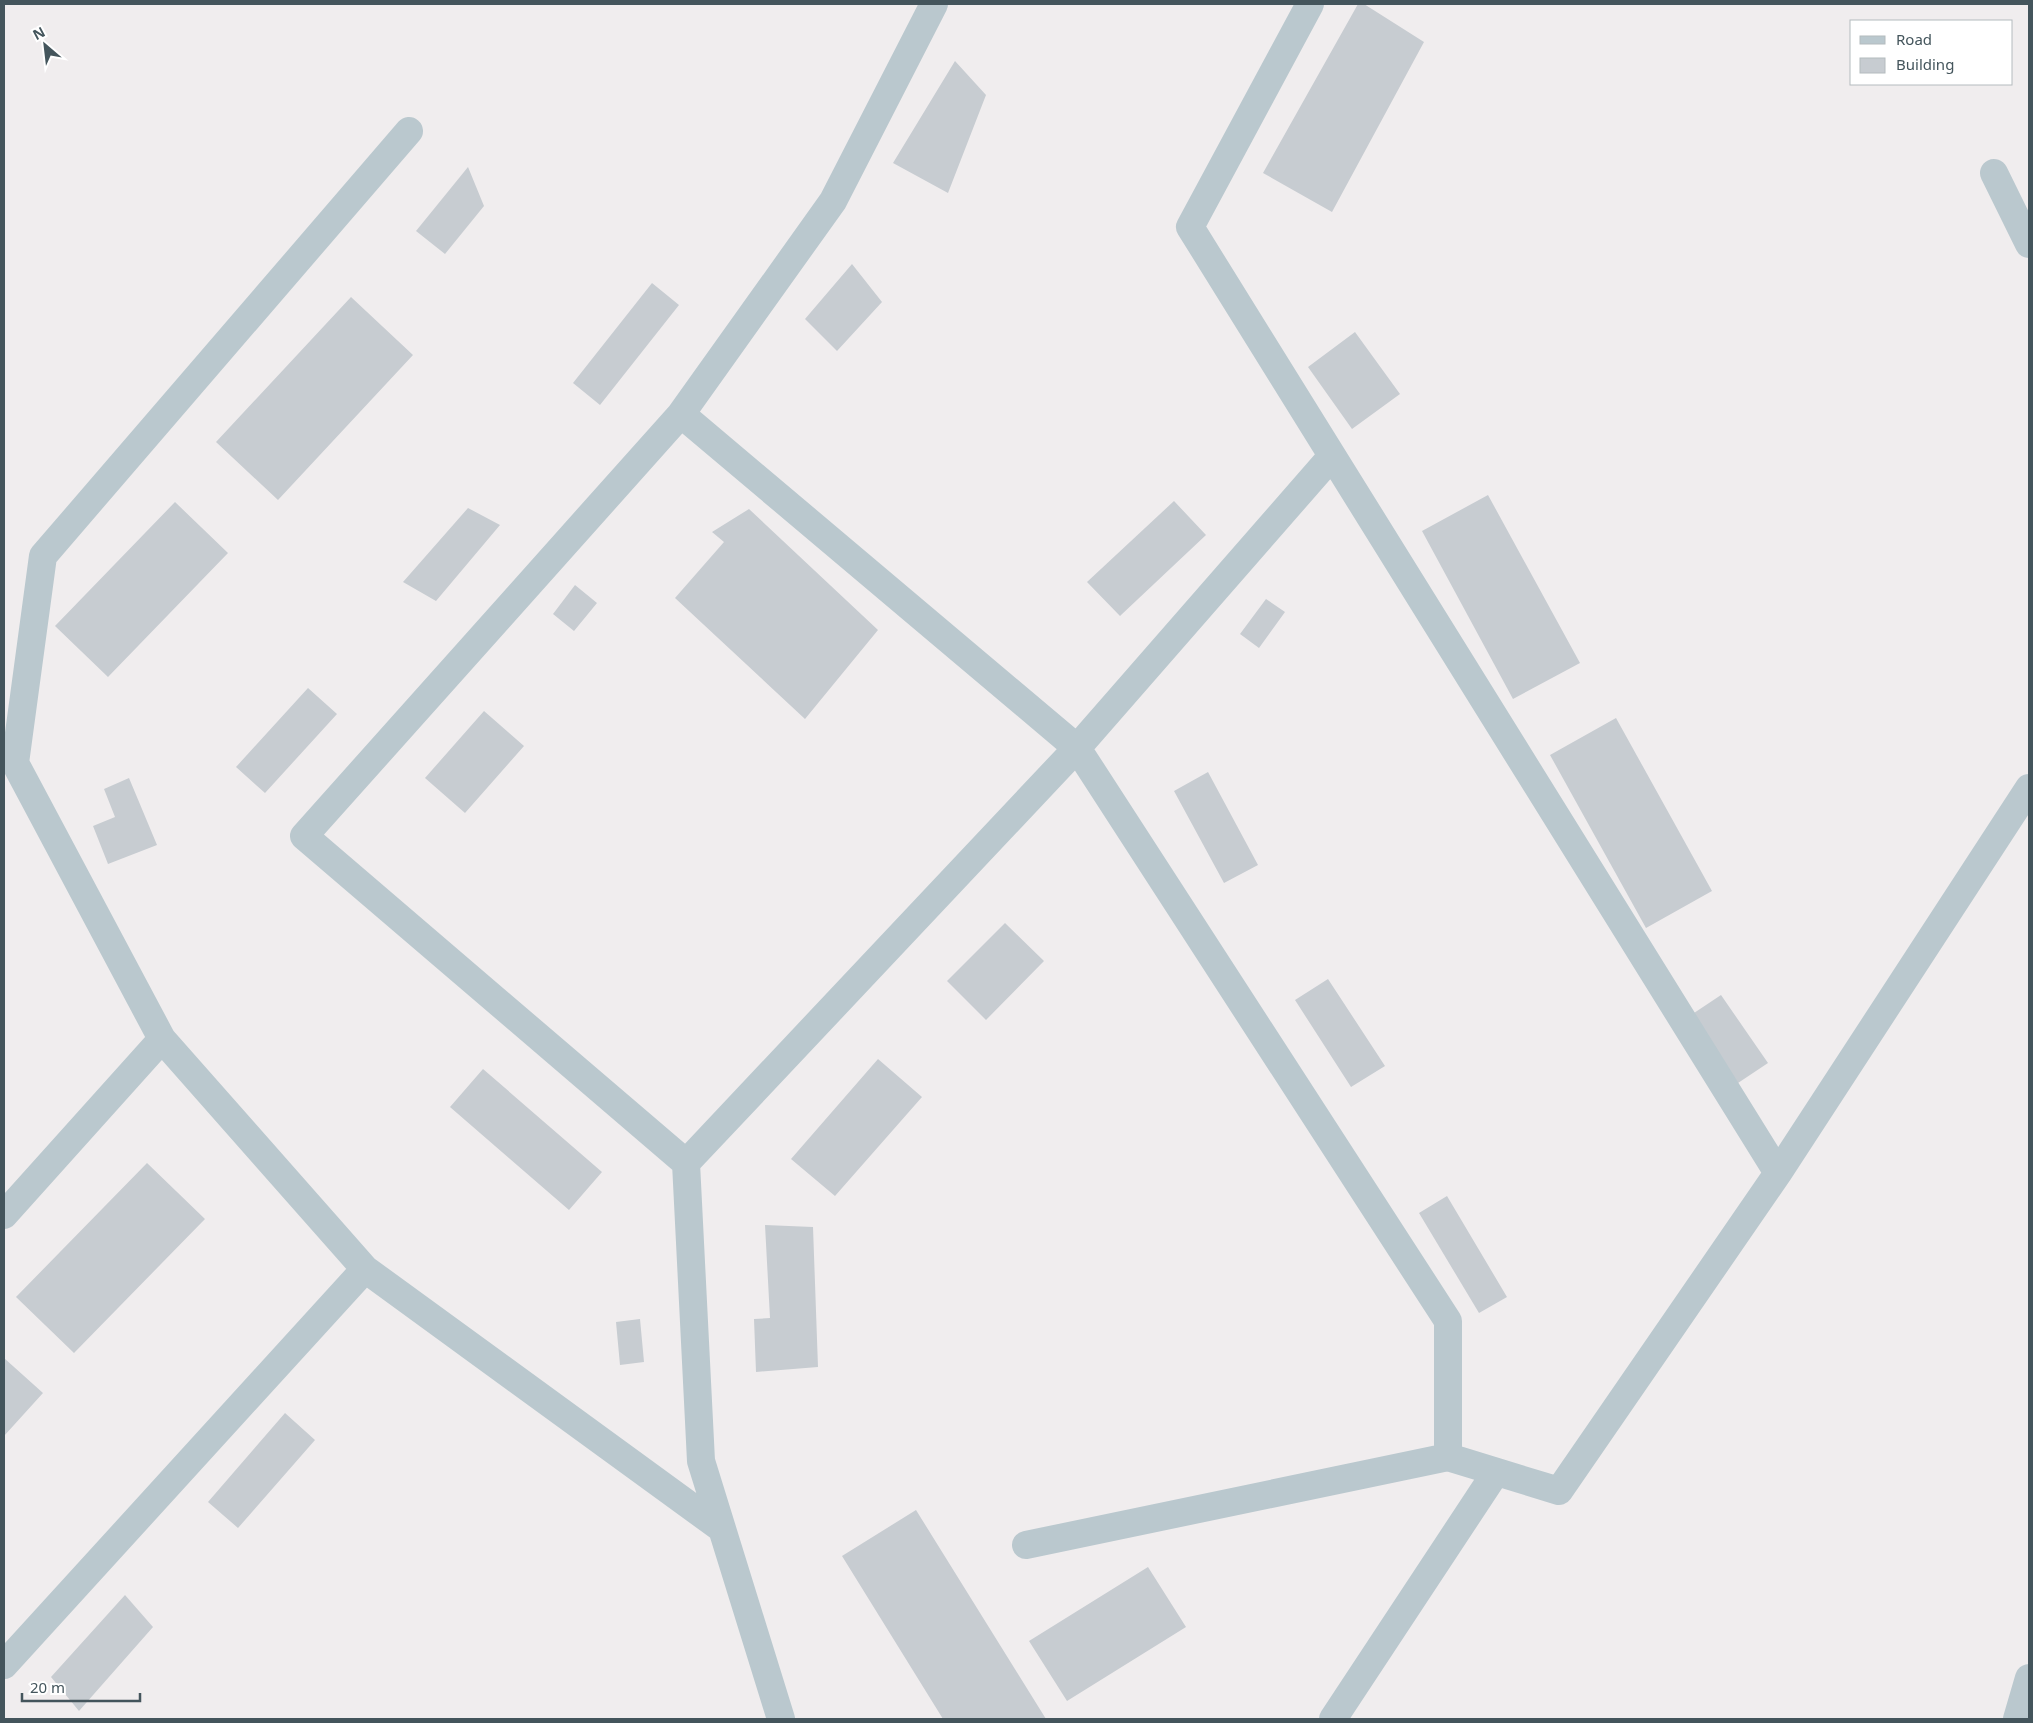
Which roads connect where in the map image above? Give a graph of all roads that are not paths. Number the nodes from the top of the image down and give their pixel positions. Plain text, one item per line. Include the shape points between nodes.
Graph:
1 (934, 4) edge
2 (1310, 4) edge
3 (409, 131) dead end
4 (1994, 172) dead end
5 (2029, 244) edge
6 (681, 414) junction
7 (1332, 456) junction
8 (1076, 748) junction
9 (2029, 788) edge
10 (162, 1039) junction
11 (686, 1162) junction
12 (1778, 1173) junction
13 (4, 1215) edge
14 (365, 1269) junction
15 (1448, 1457) junction
16 (1496, 1472) junction
17 (722, 1529) junction
18 (1026, 1545) dead end
19 (4, 1665) edge
20 (2029, 1678) edge
21 (781, 1719) edge
22 (1332, 1719) edge
23 (2017, 1719) edge

1 - 6 street via 833,201
2 - 7 street via 1190,227
3 - 10 street via 43,556 15,763
4 - 5 street
6 - 8 street
6 - 11 street via 304,836
7 - 8 street
7 - 12 street
8 - 11 street
8 - 15 street via 1448,1321
9 - 12 street
10 - 13 street
10 - 14 street
11 - 17 street via 701,1461
12 - 16 street via 1559,1491
14 - 17 street
14 - 19 street
15 - 16 street
15 - 18 street
16 - 22 street
17 - 21 street
20 - 23 street

